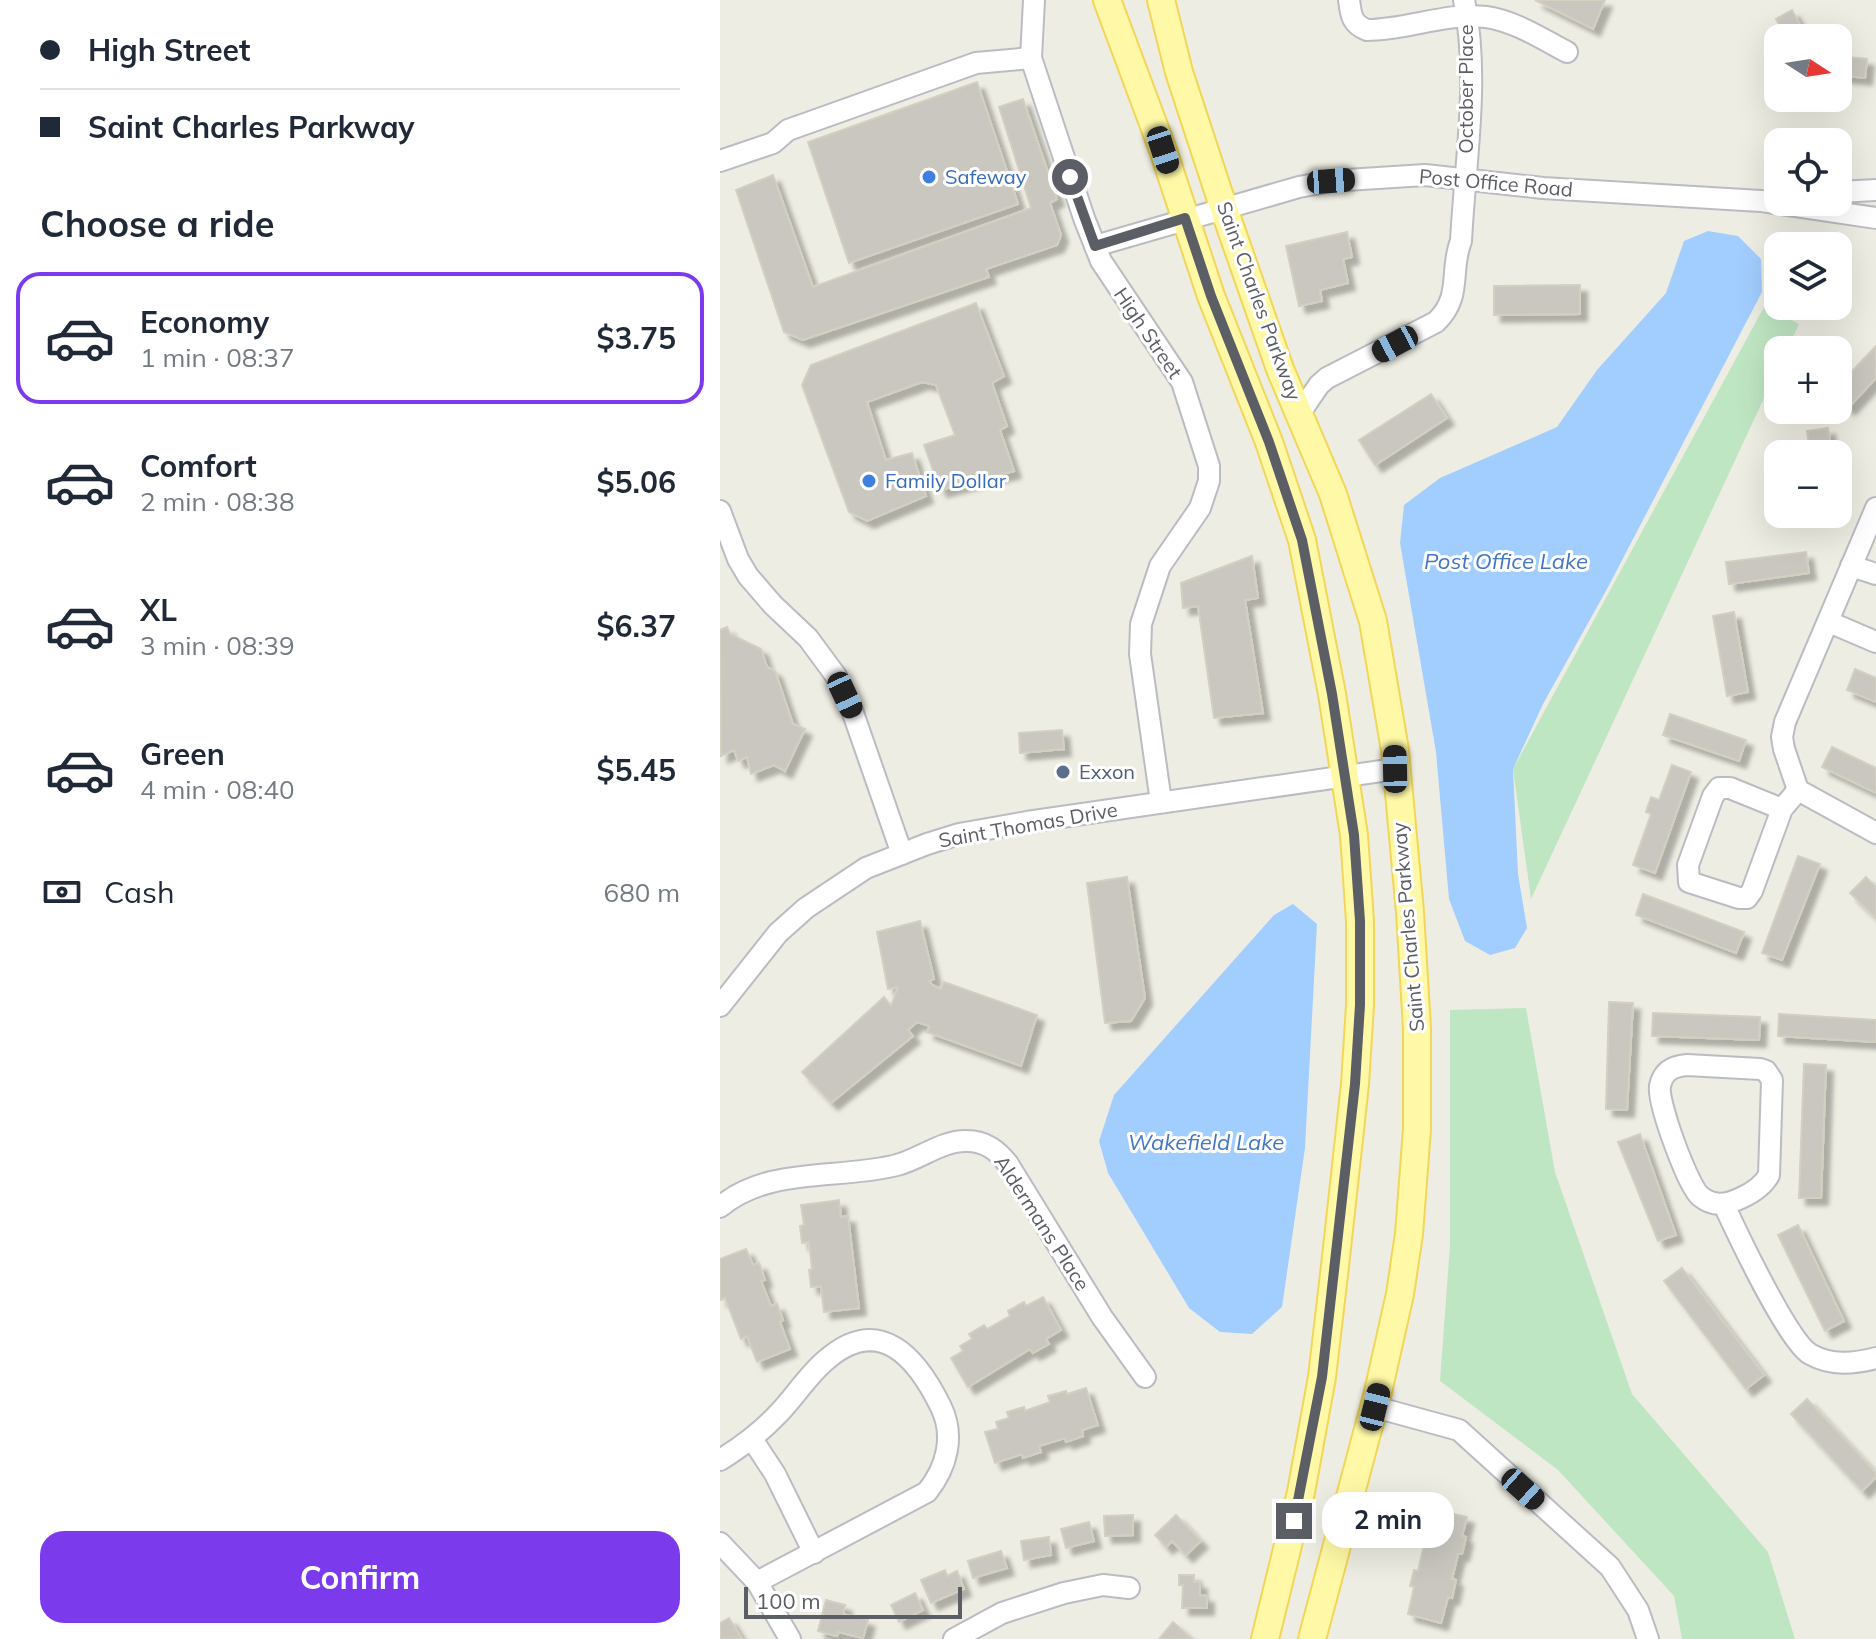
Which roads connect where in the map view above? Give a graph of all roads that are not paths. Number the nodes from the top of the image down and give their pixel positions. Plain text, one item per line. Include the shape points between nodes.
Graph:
1 (1034, 0) edge
2 (1107, 0) edge
3 (1161, 0) edge
4 (1349, 0) edge
5 (1466, 8) edge
6 (1567, 52) dead end
7 (1031, 58) junction
8 (720, 161) edge
9 (1464, 178) junction
10 (1876, 190) edge
11 (1852, 191) edge
12 (1764, 200) edge
13 (1224, 209) junction
14 (1852, 214) edge
15 (1185, 218) junction
16 (1876, 218) edge
17 (1095, 246) junction
18 (1300, 413) junction
19 (1876, 508) edge
20 (720, 511) edge
21 (1851, 566) junction
22 (1876, 574) edge
23 (1829, 622) junction
24 (1876, 642) edge
25 (1395, 769) junction
26 (1345, 775) junction
27 (1798, 790) junction
28 (1161, 802) junction
29 (1782, 809) junction
30 (1876, 833) edge
31 (902, 854) junction
32 (720, 1006) edge
33 (1724, 1205) junction
34 (720, 1207) edge
35 (1876, 1358) edge
36 (1145, 1377) dead end
37 (1375, 1407) junction
38 (752, 1439) junction
39 (720, 1460) edge
40 (720, 1543) edge
41 (814, 1553) junction
42 (757, 1582) junction
43 (1129, 1588) dead end
44 (964, 1637) edge
45 (790, 1639) edge
46 (1265, 1639) edge
47 (1312, 1639) edge
48 (1648, 1639) edge

1 - 7 street, High Street
2 - 15 main road, Saint Charles Parkway
3 - 13 main road, Saint Charles Parkway
4 - 5 street via 1352,18 1367,30
5 - 6 street
5 - 9 street, October Place via 1470,97
7 - 8 street via 976,63 788,130 773,143
7 - 17 street, High Street
9 - 12 street, Post Office Road via 1543,188
9 - 13 street, Post Office Road via 1331,181
9 - 18 street, October Place via 1461,241 1448,309 1436,322 1327,378
10 - 11 street
13 - 15 street, Post Office Road
13 - 18 main road, Saint Charles Parkway
14 - 16 street, Post Office Road
15 - 17 street, Post Office Road
15 - 26 main road, Saint Charles Parkway via 1302,540
17 - 28 street, High Street via 1182,382 1209,466 1200,508 1160,566 1141,624 1140,654
18 - 25 main road, Saint Charles Parkway via 1333,494 1373,621
19 - 21 street
20 - 31 street via 748,576 808,638 836,676
21 - 22 street
21 - 23 street
23 - 24 street
23 - 27 street via 1782,737
25 - 26 street, Saint Thomas Drive
25 - 37 main road, Saint Charles Parkway via 1415,978 1417,1129 1400,1294
26 - 28 street, Saint Thomas Drive
26 - 46 main road, Saint Charles Parkway via 1360,921 1355,1084 1322,1377
27 - 29 street
27 - 30 street
28 - 31 street, Saint Thomas Drive via 959,834
29 - 29 street via 1719,788 1688,865 1689,882 1747,898
31 - 32 street, Saint Thomas Drive via 866,868 806,908 753,961
33 - 33 street via 1696,1192 1661,1103 1660,1083 1677,1066 1760,1069 1772,1080 1769,1175 1761,1186
33 - 35 street via 1800,1347 1837,1363
34 - 36 street, Aldermans Place via 755,1186 895,1165 960,1141 983,1143 1008,1164
37 - 47 main road, Saint Charles Parkway
37 - 48 street via 1459,1430 1610,1567 1638,1610
38 - 39 street
38 - 41 street
38 - 41 street via 825,1361 848,1346 891,1344 925,1376 948,1432 945,1459 934,1482 920,1497
40 - 42 street
41 - 42 street
42 - 45 street
43 - 44 street via 1103,1585 1064,1593 1002,1613

